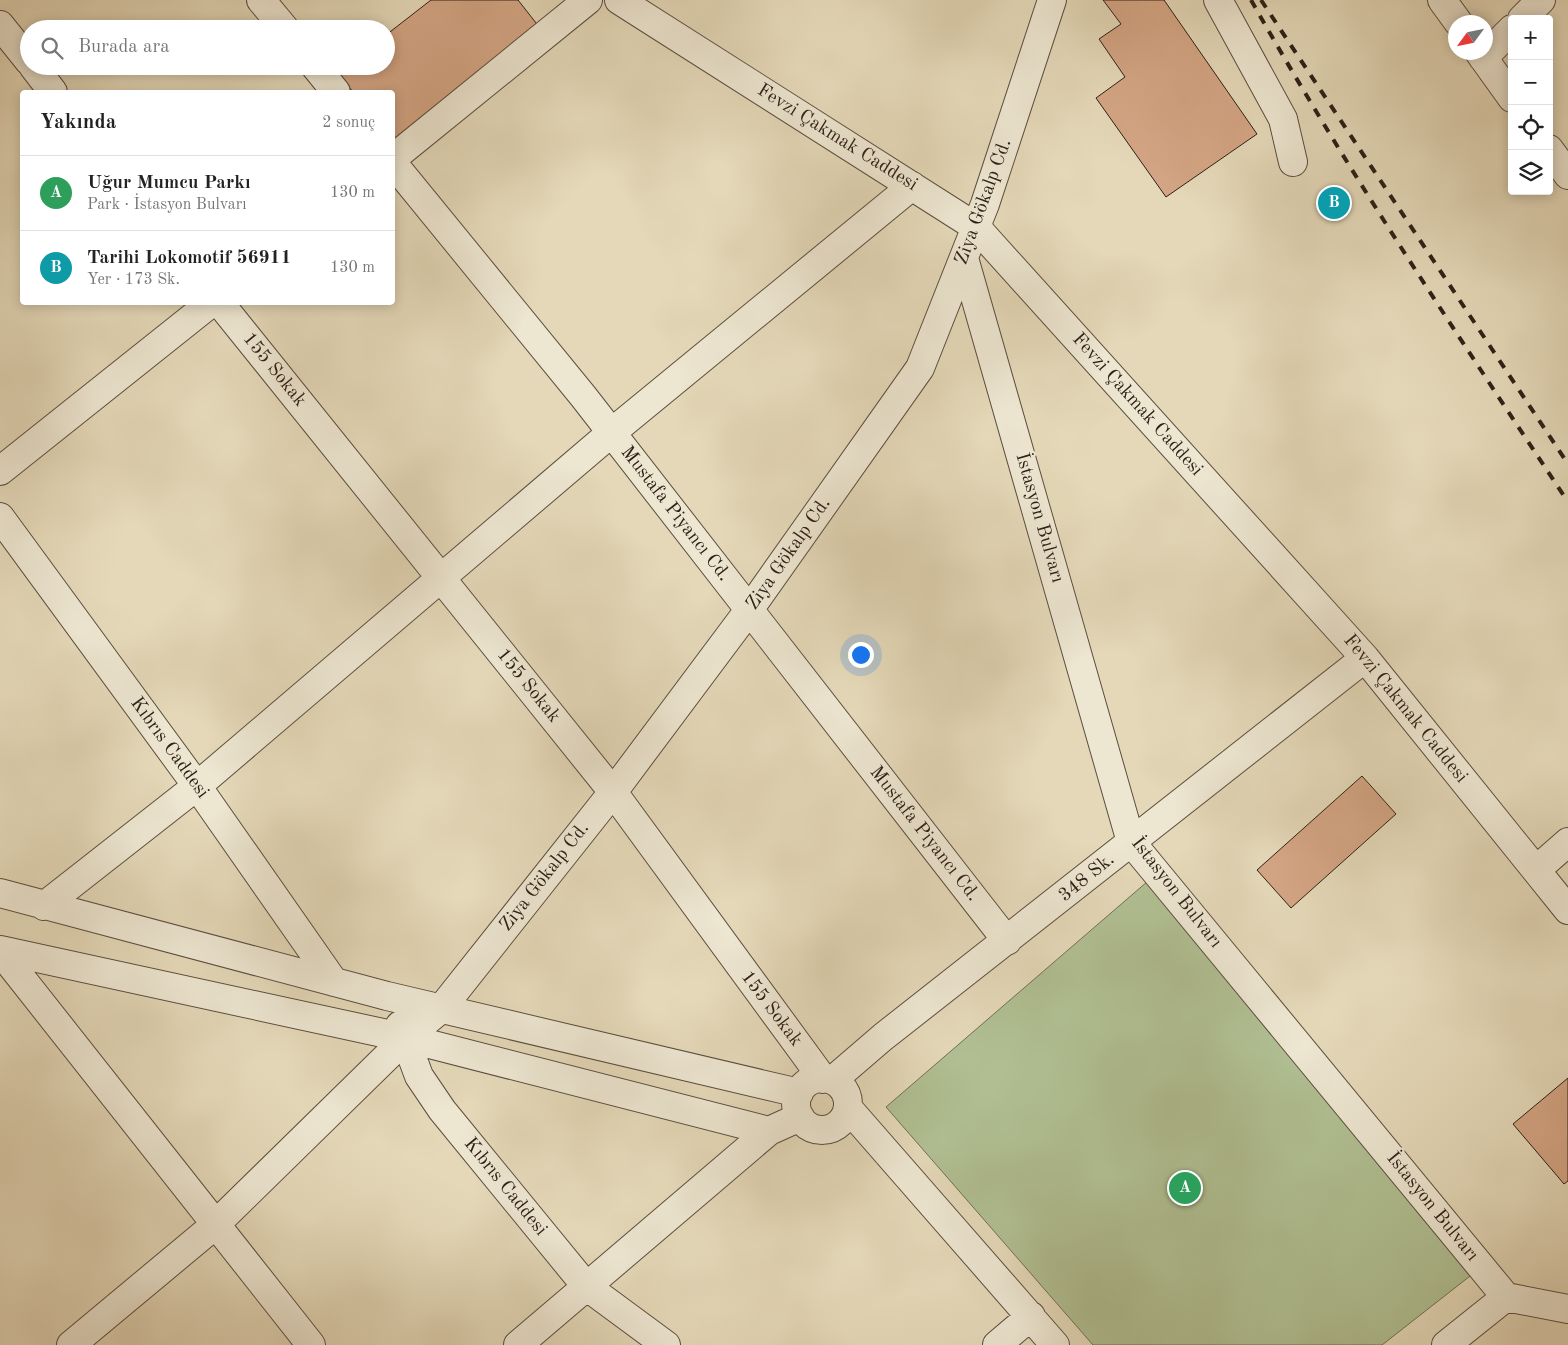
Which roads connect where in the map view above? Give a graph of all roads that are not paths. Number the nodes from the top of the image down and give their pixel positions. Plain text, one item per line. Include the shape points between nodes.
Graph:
1 (261, 0) edge
2 (588, 0) edge
3 (619, 0) edge
4 (1052, 0) edge
5 (1218, 0) edge
6 (1442, 0) edge
7 (1541, 0) edge
8 (1453, 15) edge
9 (1526, 15) edge
10 (278, 20) edge
11 (0, 25) edge
12 (1508, 32) edge
13 (1493, 45) edge
14 (20, 50) edge
15 (1485, 60) edge
16 (40, 75) edge
17 (322, 75) edge
18 (52, 90) edge
19 (334, 90) edge
20 (1508, 92) edge
21 (1550, 150) edge
22 (395, 159) edge
23 (1293, 162) dead end
24 (395, 165) edge
25 (1568, 175) edge
26 (912, 186) junction
27 (976, 227) junction
28 (964, 258) junction
29 (208, 305) edge
30 (221, 305) edge
31 (611, 433) junction
32 (0, 471) edge
33 (0, 517) edge
34 (441, 578) junction
35 (749, 610) junction
36 (1365, 658) junction
37 (197, 786) junction
38 (613, 792) junction
39 (1131, 842) junction
40 (1568, 842) edge
41 (1556, 886) edge
42 (0, 893) edge
43 (44, 906) junction
44 (1007, 941) junction
45 (0, 951) edge
46 (334, 982) junction
47 (387, 996) junction
48 (441, 1009) junction
49 (406, 1038) junction
50 (828, 1080) junction
51 (799, 1105) junction
52 (848, 1108) junction
53 (769, 1130) junction
54 (215, 1225) junction
55 (586, 1286) junction
56 (1506, 1298) junction
57 (1568, 1309) edge
58 (1031, 1316) junction
59 (71, 1345) edge
60 (311, 1345) edge
61 (518, 1345) edge
62 (666, 1345) edge
63 (997, 1345) edge
64 (1055, 1345) edge
65 (1446, 1345) edge

1 - 10 street
2 - 22 street
3 - 26 street, Fevzi Çakmak Caddesi
4 - 27 street, Ziya Gökalp Cd.
5 - 23 street via 1283,119
6 - 8 street
7 - 9 street
11 - 14 street
12 - 13 street
15 - 20 street
16 - 18 street
17 - 19 street
21 - 25 street
24 - 31 street, Mustafa Piyancı Cd.
26 - 27 street, Fevzi Çakmak Caddesi
26 - 31 street
27 - 28 street, Ziya Gökalp Cd.
27 - 36 street, Fevzi Çakmak Caddesi
28 - 35 street, Ziya Gökalp Cd. via 920,368
28 - 39 street, İstasyon Bulvarı
29 - 32 street
30 - 34 street, 155 Sokak
31 - 34 street
31 - 35 street, Mustafa Piyancı Cd.
33 - 37 street, Kıbrıs Caddesi
34 - 37 street
34 - 38 street, 155 Sokak
35 - 38 street, Ziya Gökalp Cd.
35 - 44 street, Mustafa Piyancı Cd.
36 - 39 street, 348 Sk.
36 - 41 street, Fevzi Çakmak Caddesi
37 - 43 street
37 - 46 street, Kıbrıs Caddesi
38 - 48 street, Ziya Gökalp Cd.
38 - 50 street, 155 Sokak via 698,911
39 - 44 street, 348 Sk.
39 - 56 street, İstasyon Bulvarı
40 - 41 street
42 - 43 street
43 - 46 street
44 - 50 street, 348 Sk.
45 - 49 street
45 - 54 street
46 - 47 street
47 - 48 street
47 - 49 street, Kıbrıs Caddesi
48 - 49 street, Ziya Gökalp Cd.
48 - 51 street
49 - 53 street
49 - 54 street, Ziya Gökalp Cd.
49 - 55 street, Kıbrıs Caddesi via 419,1076 442,1110
50 - 51 street via 813,1080
50 - 52 street via 845,1092
51 - 52 street via 811,1128 827,1130 840,1122
51 - 53 street
52 - 58 street
53 - 55 street
54 - 59 street, Ziya Gökalp Cd.
54 - 60 street
55 - 61 street
55 - 62 street, Kıbrıs Caddesi
56 - 57 street
56 - 65 street
58 - 63 street
58 - 64 street

